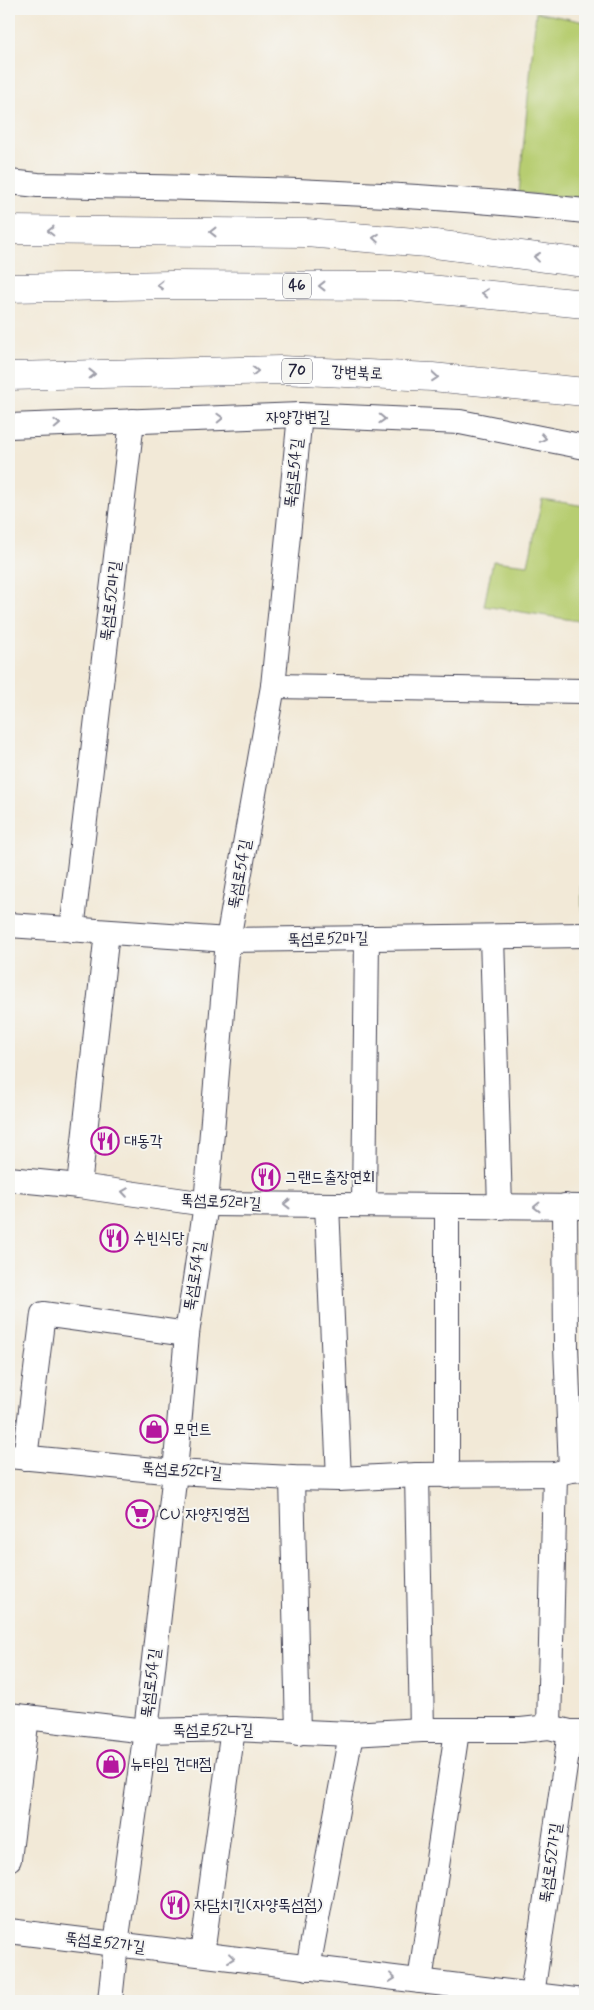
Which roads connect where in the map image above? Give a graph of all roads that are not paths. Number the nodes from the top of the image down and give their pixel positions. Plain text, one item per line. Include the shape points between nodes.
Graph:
1 (9, 182) edge
2 (585, 211) edge
3 (9, 230) edge
4 (585, 263) edge
5 (9, 288) edge
6 (585, 304) edge
7 (9, 376) edge
8 (585, 392) edge
9 (300, 415) junction
10 (132, 422) junction
11 (9, 426) edge
12 (585, 447) edge
13 (273, 686) junction
14 (585, 691) edge
15 (9, 925) edge
16 (72, 930) junction
17 (107, 932) junction
18 (492, 936) junction
19 (585, 936) edge
20 (367, 938) junction
21 (228, 940) junction
22 (9, 1179) edge
23 (80, 1186) junction
24 (206, 1204) junction
25 (328, 1204) junction
26 (364, 1205) junction
27 (447, 1206) junction
28 (575, 1206) edge
29 (500, 1207) junction
30 (43, 1314) joint
31 (186, 1334) junction
32 (576, 1346) edge
33 (17, 1457) edge
34 (570, 1471) edge
35 (175, 1472) junction
36 (417, 1475) junction
37 (447, 1476) junction
38 (292, 1478) junction
39 (339, 1479) junction
40 (18, 1716) edge
41 (233, 1729) junction
42 (422, 1730) junction
43 (568, 1730) edge
44 (146, 1731) junction
45 (457, 1731) junction
46 (298, 1733) junction
47 (351, 1734) junction
48 (9, 1859) edge
49 (9, 1931) edge
50 (116, 1944) junction
51 (202, 1954) junction
52 (308, 1968) junction
53 (420, 1981) junction
54 (532, 1995) junction
55 (110, 2001) edge
56 (584, 2001) edge

1 - 2 street via 364,193
4 -> 3 highway via 427,243 306,233
6 -> 5 highway, 46 via 398,286
7 -> 8 highway, 강변북로 / 70 via 280,370 432,377
10 -> 9 street, 자양강변길
9 -> 12 street, 자양강변길 via 460,422
9 - 13 street, 뚝섬로54길
11 -> 10 street, 자양강변길
10 - 16 street, 뚝섬로52마길
13 - 14 street
13 - 21 street, 뚝섬로54길
15 - 16 street, 뚝섬로52마길
16 - 17 street, 뚝섬로52마길
17 - 21 street, 뚝섬로52마길
17 - 23 street
18 - 19 street, 뚝섬로52마길
18 - 20 street, 뚝섬로52마길
18 - 29 street
20 - 21 street, 뚝섬로52마길
20 - 26 street
21 - 24 street, 뚝섬로54길
22 - 23 street, 뚝섬로52라길
24 -> 23 street, 뚝섬로52라길
25 -> 24 street, 뚝섬로52라길
24 - 31 street, 뚝섬로54길
25 - 26 street, 뚝섬로52라길
25 - 39 street
26 - 27 street, 뚝섬로52라길
27 - 29 street, 뚝섬로52라길
27 - 37 street
28 -> 29 street, 뚝섬로52라길
28 - 32 street
30 - 31 street, 뚝섬로54길
30 - 33 street, 뚝섬로52다길
31 - 35 street, 뚝섬로54길
32 - 34 street
33 - 35 street, 뚝섬로52다길
34 - 37 street, 뚝섬로52다길
34 - 43 street
35 - 38 street, 뚝섬로52다길
35 - 44 street, 뚝섬로54길
36 - 37 street, 뚝섬로52다길
36 - 39 street, 뚝섬로52다길
36 - 42 street
38 - 39 street, 뚝섬로52다길
38 - 46 street
40 - 44 street, 뚝섬로52나길
40 - 48 street
41 - 44 street, 뚝섬로52나길
41 - 46 street, 뚝섬로52나길
41 - 51 street
42 - 45 street, 뚝섬로52나길
42 - 47 street, 뚝섬로52나길
43 - 45 street, 뚝섬로52나길
43 - 54 street, 뚝섬로52가길
44 - 50 street, 뚝섬로54길
45 - 53 street
46 - 47 street, 뚝섬로52나길
47 - 52 street
49 - 50 street, 뚝섬로52가길
50 - 51 street, 뚝섬로52가길
50 - 55 street, 뚝섬로54길
51 -> 52 street, 뚝섬로52가길
52 -> 53 street, 뚝섬로52가길
53 - 54 street, 뚝섬로52가길
54 - 56 street, 뚝섬로52가길

